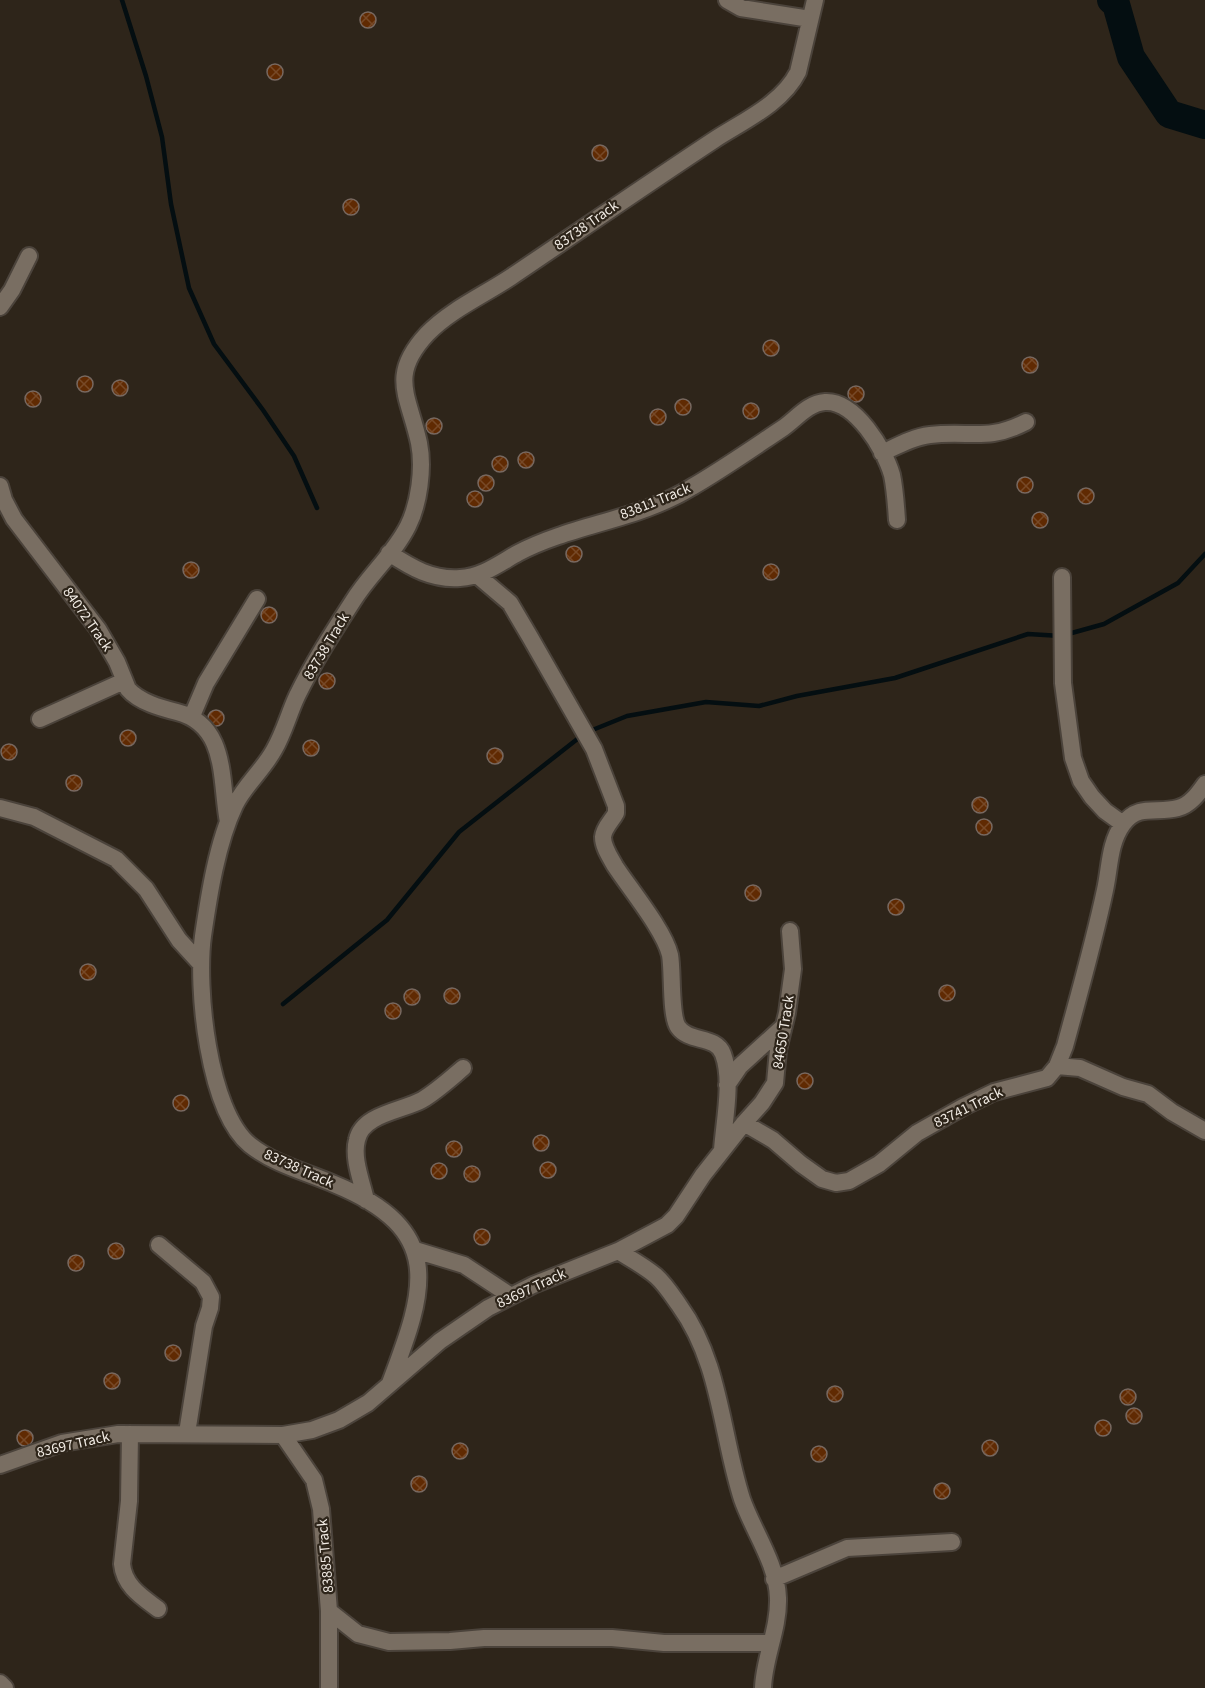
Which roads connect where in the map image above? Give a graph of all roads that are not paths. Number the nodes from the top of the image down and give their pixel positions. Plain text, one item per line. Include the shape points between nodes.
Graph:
1 (727, 0) edge
2 (815, 0) edge
3 (810, 19) junction
4 (29, 256) dead end
5 (0, 306) edge
6 (1026, 422) dead end
7 (884, 457) junction
8 (0, 486) edge
9 (897, 520) dead end
10 (390, 553) junction
11 (477, 575) junction
12 (1062, 577) dead end
13 (257, 599) dead end
14 (124, 681) junction
15 (192, 716) junction
16 (40, 719) dead end
17 (1205, 784) edge
18 (0, 808) edge
19 (228, 822) junction
20 (1123, 824) junction
21 (790, 931) dead end
22 (200, 963) junction
23 (784, 1026) junction
24 (1057, 1066) junction
25 (463, 1068) dead end
26 (727, 1085) junction
27 (744, 1124) junction
28 (1205, 1131) edge
29 (722, 1150) junction
30 (366, 1200) junction
31 (159, 1245) dead end
32 (415, 1250) junction
33 (618, 1251) junction
34 (511, 1296) junction
35 (390, 1383) junction
36 (187, 1433) junction
37 (130, 1434) junction
38 (283, 1435) junction
39 (0, 1465) edge
40 (952, 1542) dead end
41 (774, 1580) junction
42 (158, 1609) dead end
43 (329, 1611) junction
44 (771, 1643) junction
45 (0, 1683) edge
46 (5, 1688) edge
47 (329, 1688) edge
48 (763, 1688) edge

1 - 3 street via 741,8
2 - 3 street, 83738 Track
3 - 10 street, 83738 Track via 798,72 779,97 457,310 416,348 403,383 419,443 420,470 408,525
4 - 5 street
6 - 7 street via 992,435 928,435 908,441
7 - 9 street, 83811 Track via 891,475
7 - 11 street, 83811 Track via 852,412 836,404 818,403 690,489 656,505 559,536
8 - 14 street, 84072 Track via 14,519 108,645
10 - 11 street, 83811 Track via 435,577
10 - 19 street, 83738 Track via 354,599 296,698 275,750 240,796
11 - 26 street via 510,603 594,749 616,806 616,813 605,829 604,845 670,955 677,1025 684,1033 719,1047 726,1065
12 - 20 street via 1063,683 1074,758 1081,781 1092,797
13 - 15 street via 206,683
14 - 15 street, 84072 Track via 133,694 166,710
14 - 16 street
15 - 19 street via 210,733 218,748
17 - 20 street via 1184,806 1144,810
18 - 22 street via 34,817 116,859 146,889 179,940
19 - 22 street, 83738 Track via 211,892
20 - 24 street via 1114,840 1082,984
21 - 23 street, 84650 Track via 793,969
22 - 30 street, 83738 Track via 206,1039 226,1108 239,1133 263,1154
23 - 26 street via 740,1065
23 - 27 street, 84650 Track via 774,1087
24 - 27 street, 83741 Track via 1047,1078 994,1092 963,1107 917,1133 879,1164 849,1181 822,1179 773,1140
24 - 28 street via 1080,1068 1148,1094
25 - 30 street via 423,1099 364,1126 356,1150
26 - 29 street
27 - 29 street
29 - 33 street via 671,1221
30 - 32 street, 83738 Track via 398,1224
31 - 36 street via 203,1282 211,1298
32 - 34 street via 464,1265
32 - 35 street, 83738 Track via 419,1263 415,1308
33 - 34 street, 83697 Track
33 - 41 street via 666,1287 702,1345 719,1395 738,1487
34 - 35 street, 83697 Track via 462,1325
35 - 38 street, 83697 Track via 339,1420
36 - 37 street, 83697 Track
36 - 38 street, 83697 Track
37 - 39 street, 83697 Track via 62,1443
37 - 42 street via 122,1573 132,1588
38 - 43 street, 83885 Track via 314,1480 321,1509
40 - 41 street via 847,1548
41 - 44 street via 778,1609
43 - 44 street via 358,1634 388,1642 612,1638 664,1643
43 - 47 street, 83885 Track
44 - 48 street
45 - 46 street

